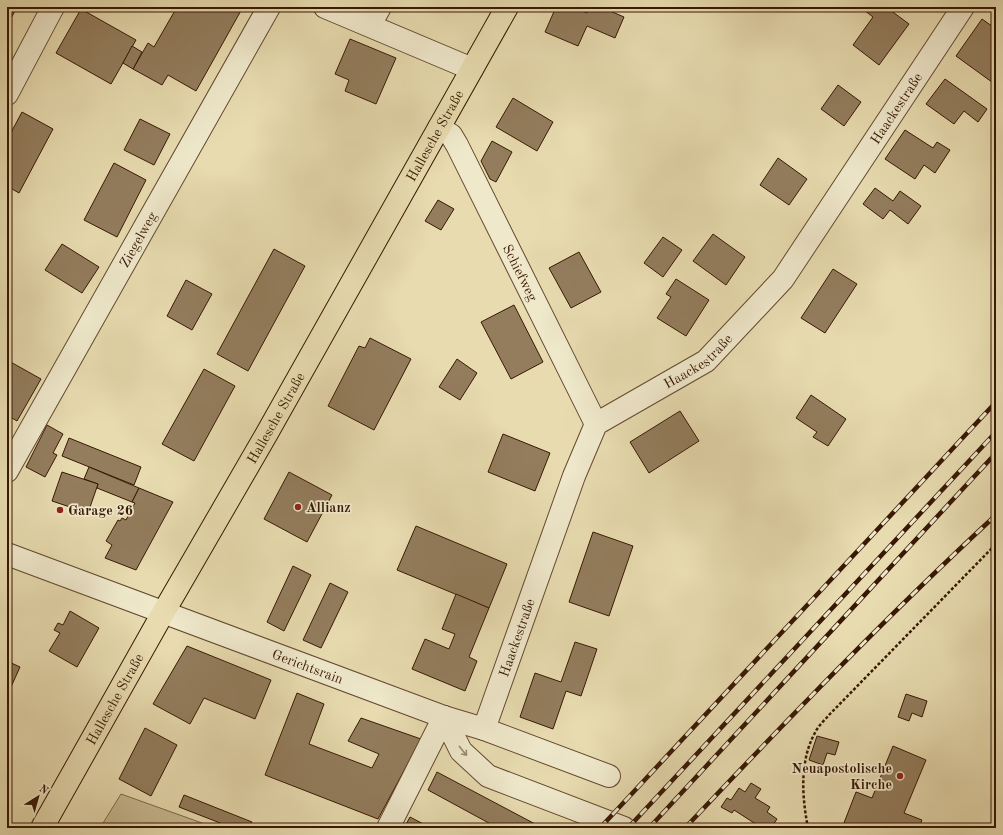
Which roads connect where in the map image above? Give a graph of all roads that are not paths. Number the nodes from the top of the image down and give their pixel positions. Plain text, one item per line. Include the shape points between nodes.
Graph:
1 (54, 7) edge
2 (269, 7) edge
3 (325, 7) edge
4 (507, 7) edge
5 (963, 7) edge
6 (375, 16) edge
7 (472, 69) junction
8 (7, 94) edge
9 (439, 128) junction
10 (596, 424) junction
11 (7, 471) edge
12 (7, 554) edge
13 (163, 613) junction
14 (444, 717) junction
15 (484, 729) junction
16 (609, 776) dead end
17 (42, 828) edge
18 (388, 828) edge
19 (624, 828) edge

1 - 8 street
2 - 11 street, Ziegelweg
3 - 6 street
4 - 7 main road, Hallesche Straße
5 - 10 street, Haackestraße via 783,279 706,361
6 - 7 street
7 - 9 main road, Hallesche Straße
9 - 10 street, Schiefweg via 451,135 457,144
9 - 13 main road, Hallesche Straße
10 - 15 street, Haackestraße via 574,476
12 - 13 street, Gerichtsrain
13 - 14 street, Gerichtsrain
13 - 17 main road, Hallesche Straße
14 - 15 street, Gerichtsrain
14 - 18 street
14 -> 19 street via 461,751 488,776
15 - 16 street, Gerichtsrain

